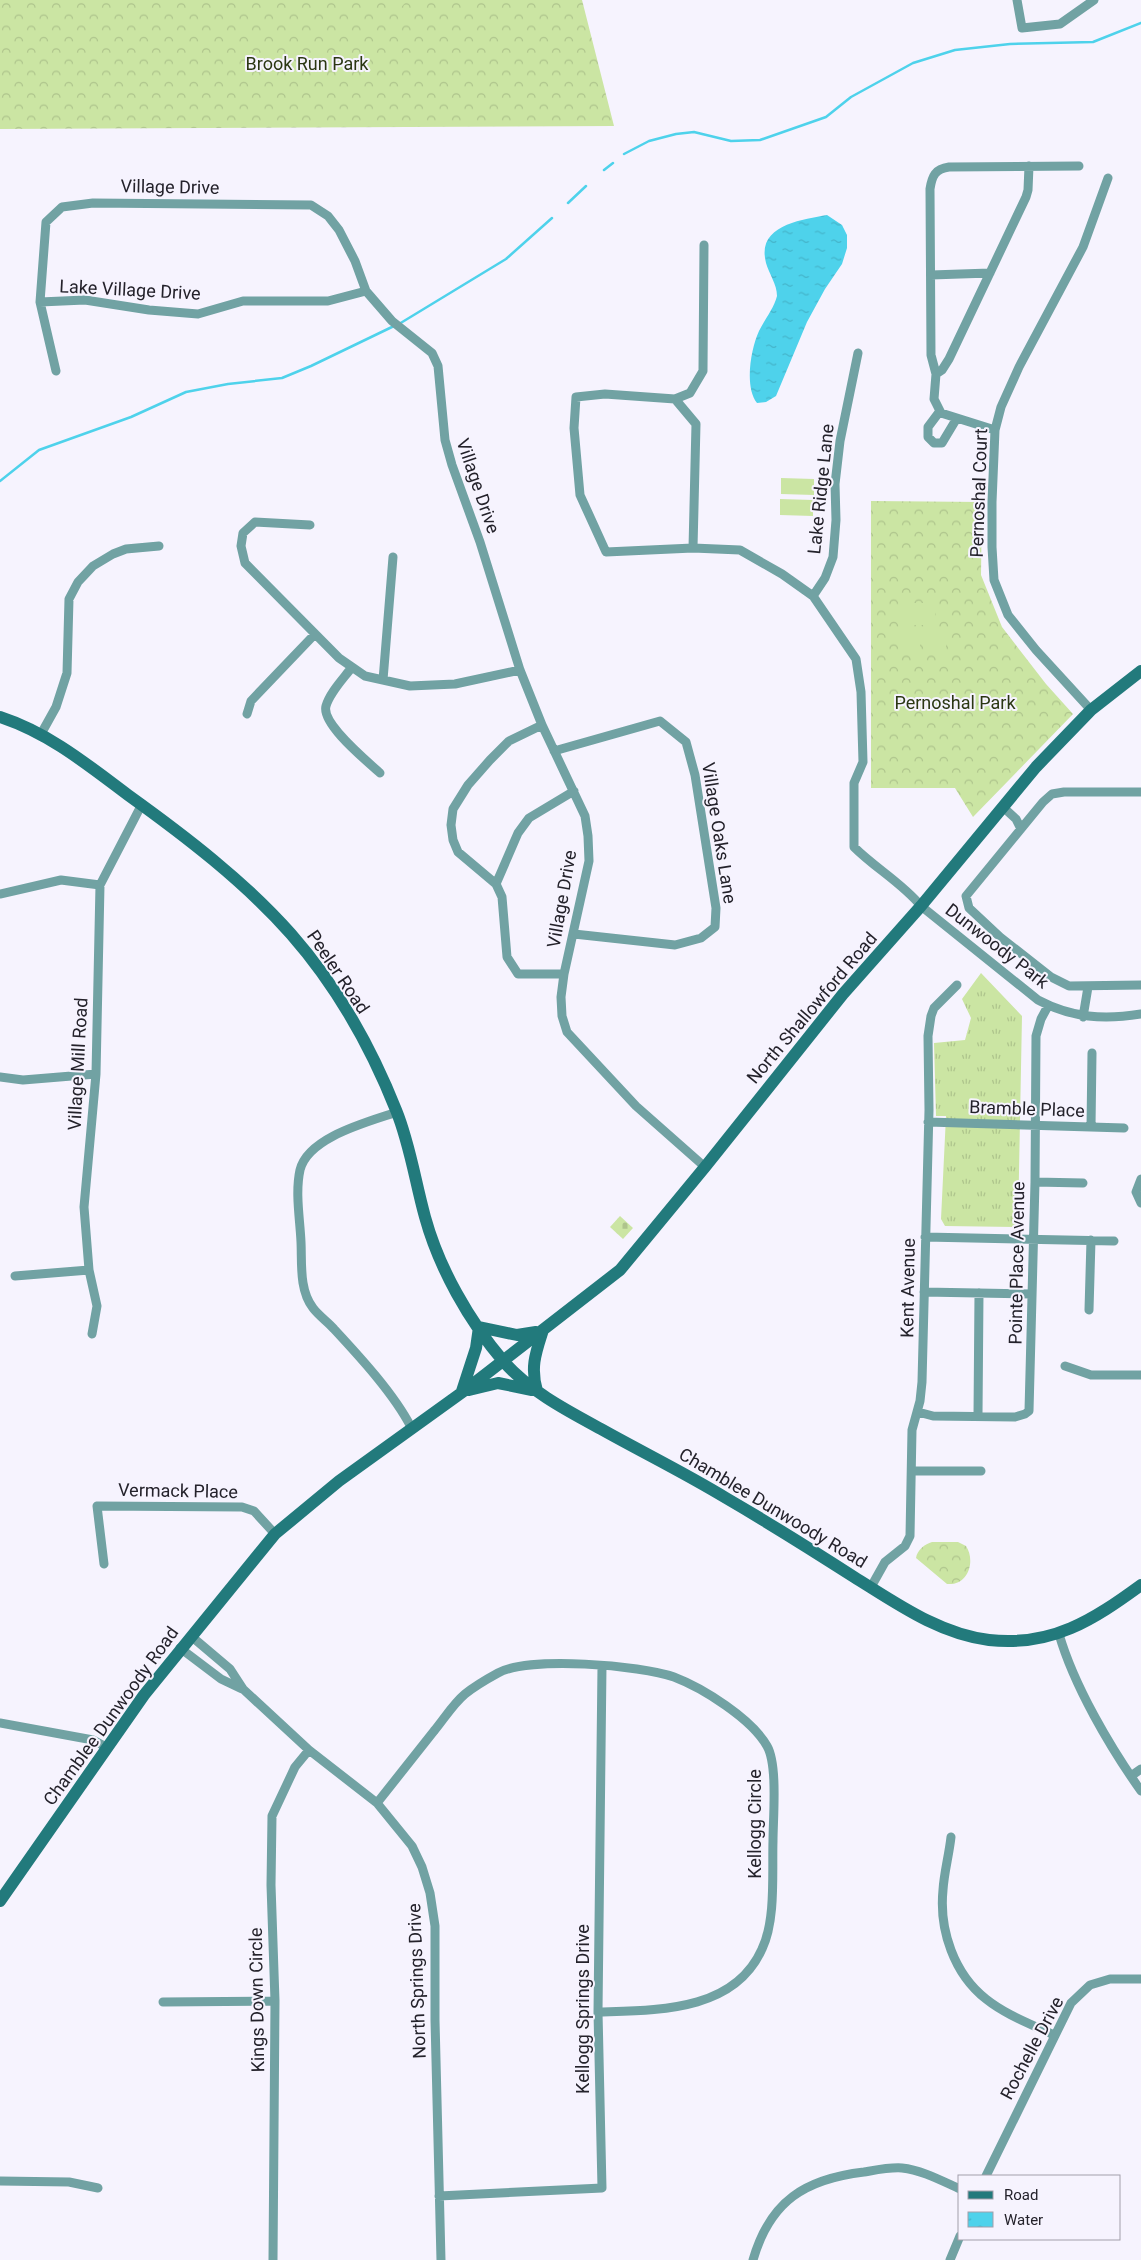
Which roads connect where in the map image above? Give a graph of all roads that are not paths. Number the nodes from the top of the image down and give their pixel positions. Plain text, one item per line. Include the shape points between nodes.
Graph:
1 (1017, 0) edge
2 (1094, 0) edge
3 (1029, 166) junction
4 (1079, 166) dead end
5 (1108, 178) dead end
6 (704, 245) dead end
7 (990, 273) junction
8 (931, 274) junction
9 (366, 291) junction
10 (40, 302) junction
11 (858, 353) dead end
12 (56, 371) dead end
13 (936, 374) junction
14 (675, 399) junction
15 (940, 411) junction
16 (957, 418) junction
17 (995, 430) junction
18 (310, 525) dead end
19 (159, 546) dead end
20 (693, 548) junction
21 (393, 558) dead end
22 (813, 596) junction
23 (315, 634) junction
24 (352, 667) junction
25 (520, 670) junction
26 (1141, 671) edge
27 (383, 680) junction
28 (1091, 710) junction
29 (247, 714) dead end
30 (0, 718) edge
31 (542, 725) junction
32 (41, 734) junction
33 (554, 751) junction
34 (380, 774) dead end
35 (574, 791) junction
36 (1141, 792) edge
37 (142, 804) junction
38 (1004, 808) junction
39 (1021, 829) junction
40 (496, 884) junction
41 (100, 885) junction
42 (0, 894) edge
43 (921, 906) junction
44 (574, 934) junction
45 (564, 974) junction
46 (957, 985) dead end
47 (1141, 985) edge
48 (1088, 987) junction
49 (1048, 1006) junction
50 (1141, 1014) edge
51 (1083, 1017) junction
52 (1092, 1053) dead end
53 (96, 1074) junction
54 (0, 1077) edge
55 (397, 1112) junction
56 (928, 1122) junction
57 (1035, 1125) junction
58 (1090, 1127) junction
59 (1124, 1128) dead end
60 (705, 1167) junction
61 (1141, 1179) edge
62 (1035, 1182) junction
63 (1083, 1183) dead end
64 (1141, 1203) edge
65 (925, 1237) junction
66 (1032, 1239) junction
67 (1090, 1240) junction
68 (1114, 1241) dead end
69 (88, 1270) junction
70 (15, 1276) dead end
71 (924, 1292) junction
72 (979, 1293) junction
73 (1032, 1294) junction
74 (1089, 1310) dead end
75 (479, 1327) junction
76 (543, 1330) junction
77 (92, 1334) dead end
78 (503, 1360) junction
79 (1065, 1366) dead end
80 (1141, 1375) edge
81 (537, 1391) junction
82 (461, 1393) junction
83 (918, 1412) junction
84 (978, 1415) junction
85 (411, 1427) junction
86 (912, 1471) junction
87 (981, 1471) dead end
88 (275, 1534) junction
89 (104, 1564) dead end
90 (1141, 1585) edge
91 (871, 1587) junction
92 (1059, 1634) junction
93 (191, 1636) junction
94 (180, 1648) junction
95 (602, 1666) junction
96 (242, 1689) junction
97 (0, 1723) edge
98 (106, 1747) junction
99 (309, 1750) junction
100 (1141, 1769) edge
101 (1130, 1776) junction
102 (1141, 1791) edge
103 (377, 1803) junction
104 (952, 1837) dead end
105 (0, 1901) edge
106 (1141, 1979) edge
107 (275, 2000) junction
108 (163, 2002) dead end
109 (598, 2012) junction
110 (1054, 2035) junction
111 (986, 2175) edge
112 (0, 2181) edge
113 (98, 2188) dead end
114 (958, 2188) edge
115 (439, 2196) junction
116 (958, 2240) edge
117 (273, 2260) edge
118 (441, 2260) edge
119 (753, 2260) edge
120 (950, 2260) edge

1 - 2 street via 1022,28 1060,24
3 - 4 street
3 - 7 street via 1026,197
3 - 8 street via 949,168 936,172 931,178 930,189
5 - 17 street, Pernoshal Court via 1084,247 1019,367 1001,407
6 - 14 street via 703,371 690,393
7 - 8 street
7 - 13 street via 946,365
8 - 13 street via 931,355
9 - 10 street, Lake Village Drive via 328,301 243,301 198,314 85,300
9 - 10 street, Village Drive via 339,230 328,216 311,205 110,202 62,207 46,222
9 - 25 street, Village Drive via 400,327 432,353 438,366 445,440
10 - 12 street, Village Drive
11 - 22 street, Lake Ridge Lane via 840,441 833,557
13 - 15 street via 934,399
14 - 20 street via 696,424
14 - 20 street via 605,394 576,396 574,428 580,494 606,552
15 - 16 street
15 - 16 street via 928,427 928,437 934,443 942,443
16 - 17 street
17 - 28 street, Pernoshal Court via 994,580 1008,615 1022,635
18 - 23 street via 255,522 242,533 241,546 246,564
19 - 32 street via 126,549 113,554 93,566 78,582 69,598 67,673 56,707
20 - 22 street via 740,550
21 - 27 street
22 - 43 street via 856,659 861,692 862,762 854,783 854,847
23 - 24 street
23 - 29 street via 251,701
24 - 27 street via 365,676
24 - 34 street via 326,706 327,717
25 - 27 street via 455,684 410,686
25 - 31 street, Village Drive
26 - 28 street, North Shallowford Road
28 - 38 street, North Shallowford Road via 1036,767
30 - 32 street, Peeler Road
31 - 33 street, Village Drive
31 - 40 street via 509,741 468,785 453,809 453,840 458,852
32 - 37 street, Peeler Road
33 - 35 street, Village Drive
33 - 44 street, Village Oaks Lane via 660,721 686,742 696,775 716,908 715,927 701,938 675,945
35 - 40 street via 529,818 518,832
35 - 44 street, Village Drive via 585,816 589,861
36 - 39 street, Dunwoody Park via 1052,794
37 - 41 street, Village Mill Road
37 - 55 street, Peeler Road via 232,876 297,941 326,980 366,1045
38 - 39 street
38 - 43 street, North Shallowford Road
39 - 48 street, Dunwoody Park via 966,896 969,908 1051,977 1068,986
40 - 45 street via 502,896 507,957 518,974
41 - 42 street via 61,880
41 - 53 street, Village Mill Road
43 - 49 street, Dunwoody Park
43 - 60 street, North Shallowford Road via 843,994
44 - 45 street, Village Drive
45 - 60 street, Village Drive via 561,997 566,1032 636,1106
46 - 56 street, Kent Avenue via 934,1008 931,1016
47 - 48 street, Dunwoody Park
48 - 51 street
49 - 51 street, Dunwoody Park
49 - 57 street, Pointe Place Avenue via 1040,1019 1036,1036
50 - 51 street, Dunwoody Park via 1113,1018
52 - 58 street
53 - 54 street via 22,1080
53 - 69 street, Village Mill Road via 84,1207
55 - 75 street, Peeler Road via 435,1248 448,1277
55 - 85 street via 328,1138 306,1156 300,1169 299,1186 303,1281 306,1297 313,1308 402,1410
56 - 57 street, Bramble Place
56 - 65 street, Kent Avenue
57 - 58 street, Bramble Place
57 - 62 street, Pointe Place Avenue
58 - 59 street, Bramble Place
60 - 76 street, North Shallowford Road via 620,1270
61 - 64 street via 1136,1192
62 - 63 street
62 - 66 street, Pointe Place Avenue
65 - 66 street
65 - 71 street, Kent Avenue
66 - 67 street
66 - 73 street, Pointe Place Avenue
67 - 68 street
67 - 74 street
69 - 70 street
69 - 77 street, Village Mill Road via 97,1306
71 - 72 street
71 - 83 street, Kent Avenue
72 - 73 street
72 - 84 street
73 - 84 street, Pointe Place Avenue via 1028,1411 1016,1417
75 - 76 street via 517,1335
75 - 78 street, Peeler Road
75 - 82 street via 476,1348
76 - 78 street, North Shallowford Road
76 - 81 street via 533,1363
78 - 81 street, Chamblee Dunwoody Road
78 - 82 street
79 - 80 street via 1091,1375
81 - 82 street via 498,1383
81 - 91 street, Chamblee Dunwoody Road via 723,1496
82 - 85 street
83 - 84 street, Pointe Place Avenue via 933,1416
83 - 86 street, Kent Avenue via 912,1430
85 - 88 street, Chamblee Dunwoody Road
86 - 87 street
86 - 91 street, Kent Avenue via 910,1536 905,1546 885,1562
88 - 89 street, Vermack Place via 254,1511 242,1507 97,1506
88 - 93 street, Chamblee Dunwoody Road
90 - 92 street, Chamblee Dunwoody Road via 1100,1614
91 - 92 street, Chamblee Dunwoody Road via 920,1616 967,1636 1016,1641
92 - 101 street via 1091,1708
93 - 94 street, Chamblee Dunwoody Road
93 - 96 street, North Springs Drive via 230,1668
94 - 96 street, North Springs Drive via 221,1679
94 - 98 street, Chamblee Dunwoody Road
95 - 103 street, Kellogg Circle via 568,1663 501,1671 464,1695
95 - 109 street, Kellogg Springs Drive
95 - 109 street, Kellogg Circle via 674,1677 703,1692 759,1734 769,1748 774,1777 770,1922 762,1949 748,1972 708,1999 666,2010
96 - 99 street, North Springs Drive
97 - 98 street via 93,1740
98 - 105 street, Chamblee Dunwoody Road
99 - 103 street, North Springs Drive
99 - 107 street, Kings Down Circle via 295,1767 272,1816
100 - 101 street
101 - 102 street
103 - 115 street, North Springs Drive via 412,1846 430,1893 434,1926
104 - 110 street via 942,1891 944,1926 952,1954 985,1999
106 - 110 street, Rochelle Drive via 1110,1979 1090,1986 1071,2003
107 - 108 street
107 - 117 street, Kings Down Circle
109 - 115 street, Kellogg Springs Drive via 602,2188
110 - 111 street, Rochelle Drive
112 - 113 street via 69,2182
114 - 119 street via 902,2168 838,2175 815,2183 792,2196 781,2207 760,2237
115 - 118 street, North Springs Drive
116 - 120 street

